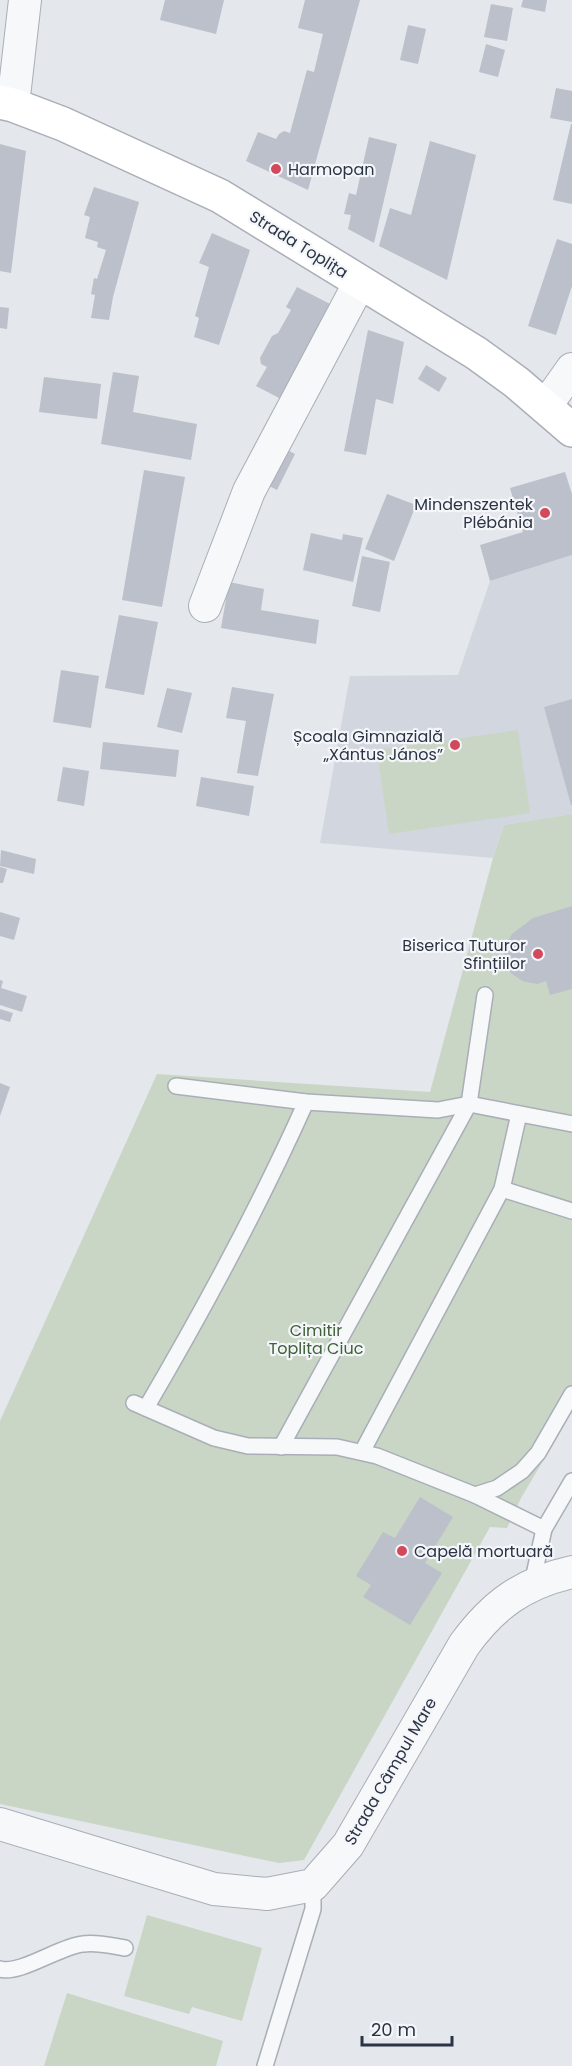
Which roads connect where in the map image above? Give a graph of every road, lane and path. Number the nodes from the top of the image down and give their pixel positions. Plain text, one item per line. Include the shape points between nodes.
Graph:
1 (26, 0) edge
2 (6, 103) edge
3 (360, 282) junction
4 (572, 369) edge
5 (545, 407) junction
6 (572, 430) edge
7 (205, 606) dead end
8 (485, 994) dead end
9 (176, 1086) dead end
10 (306, 1102) junction
11 (469, 1104) junction
12 (519, 1114) junction
13 (572, 1124) edge
14 (502, 1189) junction
15 (572, 1211) edge
16 (572, 1394) edge
17 (281, 1447) junction
18 (362, 1452) junction
19 (572, 1481) edge
20 (475, 1495) junction
21 (544, 1529) junction
22 (572, 1572) edge
23 (532, 1584) junction
24 (0, 1824) edge
25 (313, 1885) junction
26 (125, 1948) dead end
27 (0, 1969) edge
28 (265, 2066) edge

1 - 2 street
2 - 3 main road, Strada Toplița via 220,196
3 - 5 main road, Strada Toplița via 476,353
3 - 7 street via 249,491
4 - 5 street
5 - 6 main road, Strada Toplița
8 - 11 lane
9 - 10 lane
10 - 11 lane via 438,1110
10 - 17 lane via 198,1320 140,1406 214,1438 248,1446
11 - 12 lane
11 - 17 lane
12 - 13 lane
12 - 14 lane
14 - 15 lane
14 - 18 lane
16 - 20 lane via 538,1453 522,1471 497,1488
17 - 18 lane via 337,1447
18 - 20 lane
19 - 21 lane
20 - 21 lane
21 - 23 lane
22 - 23 street, Strada Câmpul Mare
23 - 25 street, Strada Câmpul Mare via 480,1623 348,1845
24 - 25 street via 214,1889 267,1894
25 - 28 lane via 313,1909
26 - 27 lane via 99,1944 70,1946 20,1967

